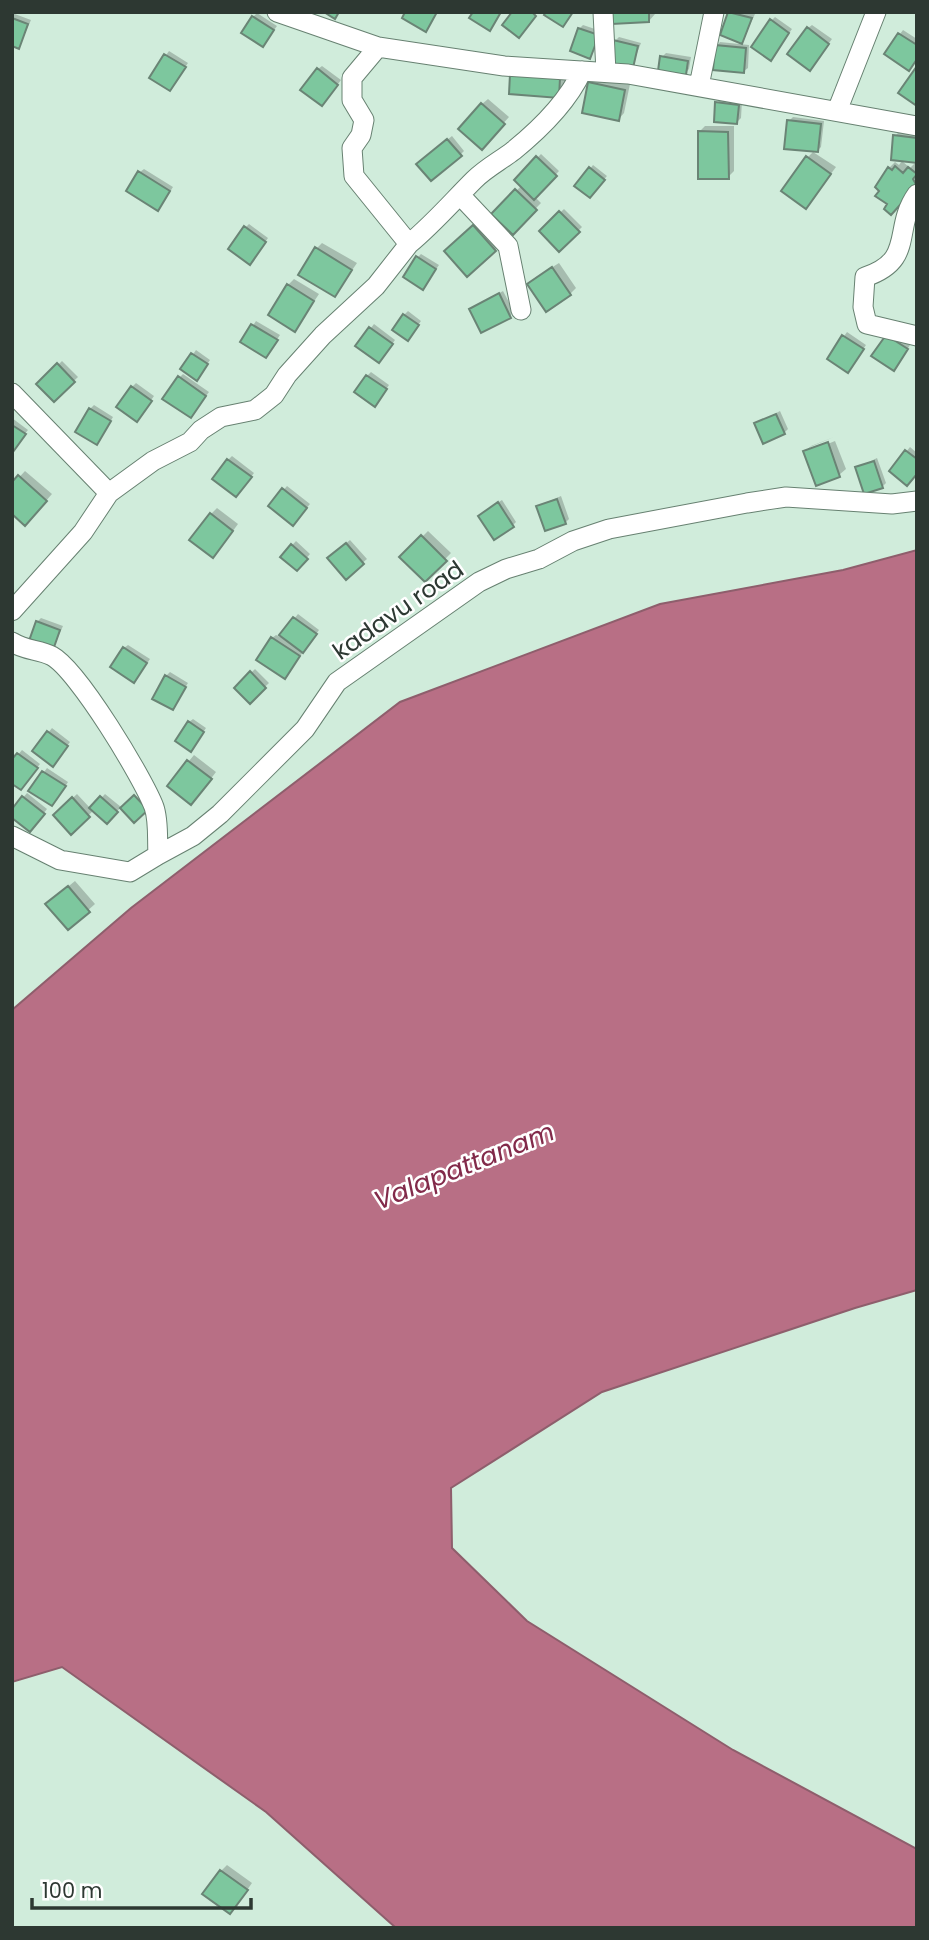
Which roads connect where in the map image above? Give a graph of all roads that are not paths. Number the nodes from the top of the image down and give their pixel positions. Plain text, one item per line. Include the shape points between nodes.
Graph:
1 (603, 12) edge
2 (714, 12) edge
3 (876, 12) edge
4 (283, 13) edge
5 (378, 47) junction
6 (582, 71) junction
7 (606, 72) junction
8 (699, 86) junction
9 (837, 111) junction
10 (917, 126) edge
11 (917, 194) edge
12 (460, 195) junction
13 (409, 244) junction
14 (521, 310) dead end
15 (917, 336) edge
16 (12, 393) edge
17 (109, 493) junction
18 (917, 501) edge
19 (12, 611) edge
20 (12, 642) edge
21 (12, 836) edge
22 (158, 855) junction

1 - 7 street
2 - 8 street
3 - 9 street
4 - 5 street
5 - 6 street via 504,66
5 - 13 street via 352,78 352,100 364,120 352,148 354,176
6 - 7 street
6 - 12 street via 573,91 513,151 490,165
7 - 8 street
8 - 9 street
9 - 10 street
11 - 15 street via 906,209 903,240 893,262 865,277 863,307 867,324
12 - 13 street
12 - 14 street via 508,246
13 - 17 street via 376,286 287,375 274,396 255,410 221,417
16 - 17 street
17 - 19 street via 83,532
18 - 22 street, kadavu road via 892,504 786,497 747,503 610,530 506,569 480,582 337,682 305,729 220,814
20 - 22 street via 53,656 101,714 155,809
21 - 22 street, kadavu road via 60,860 130,872

